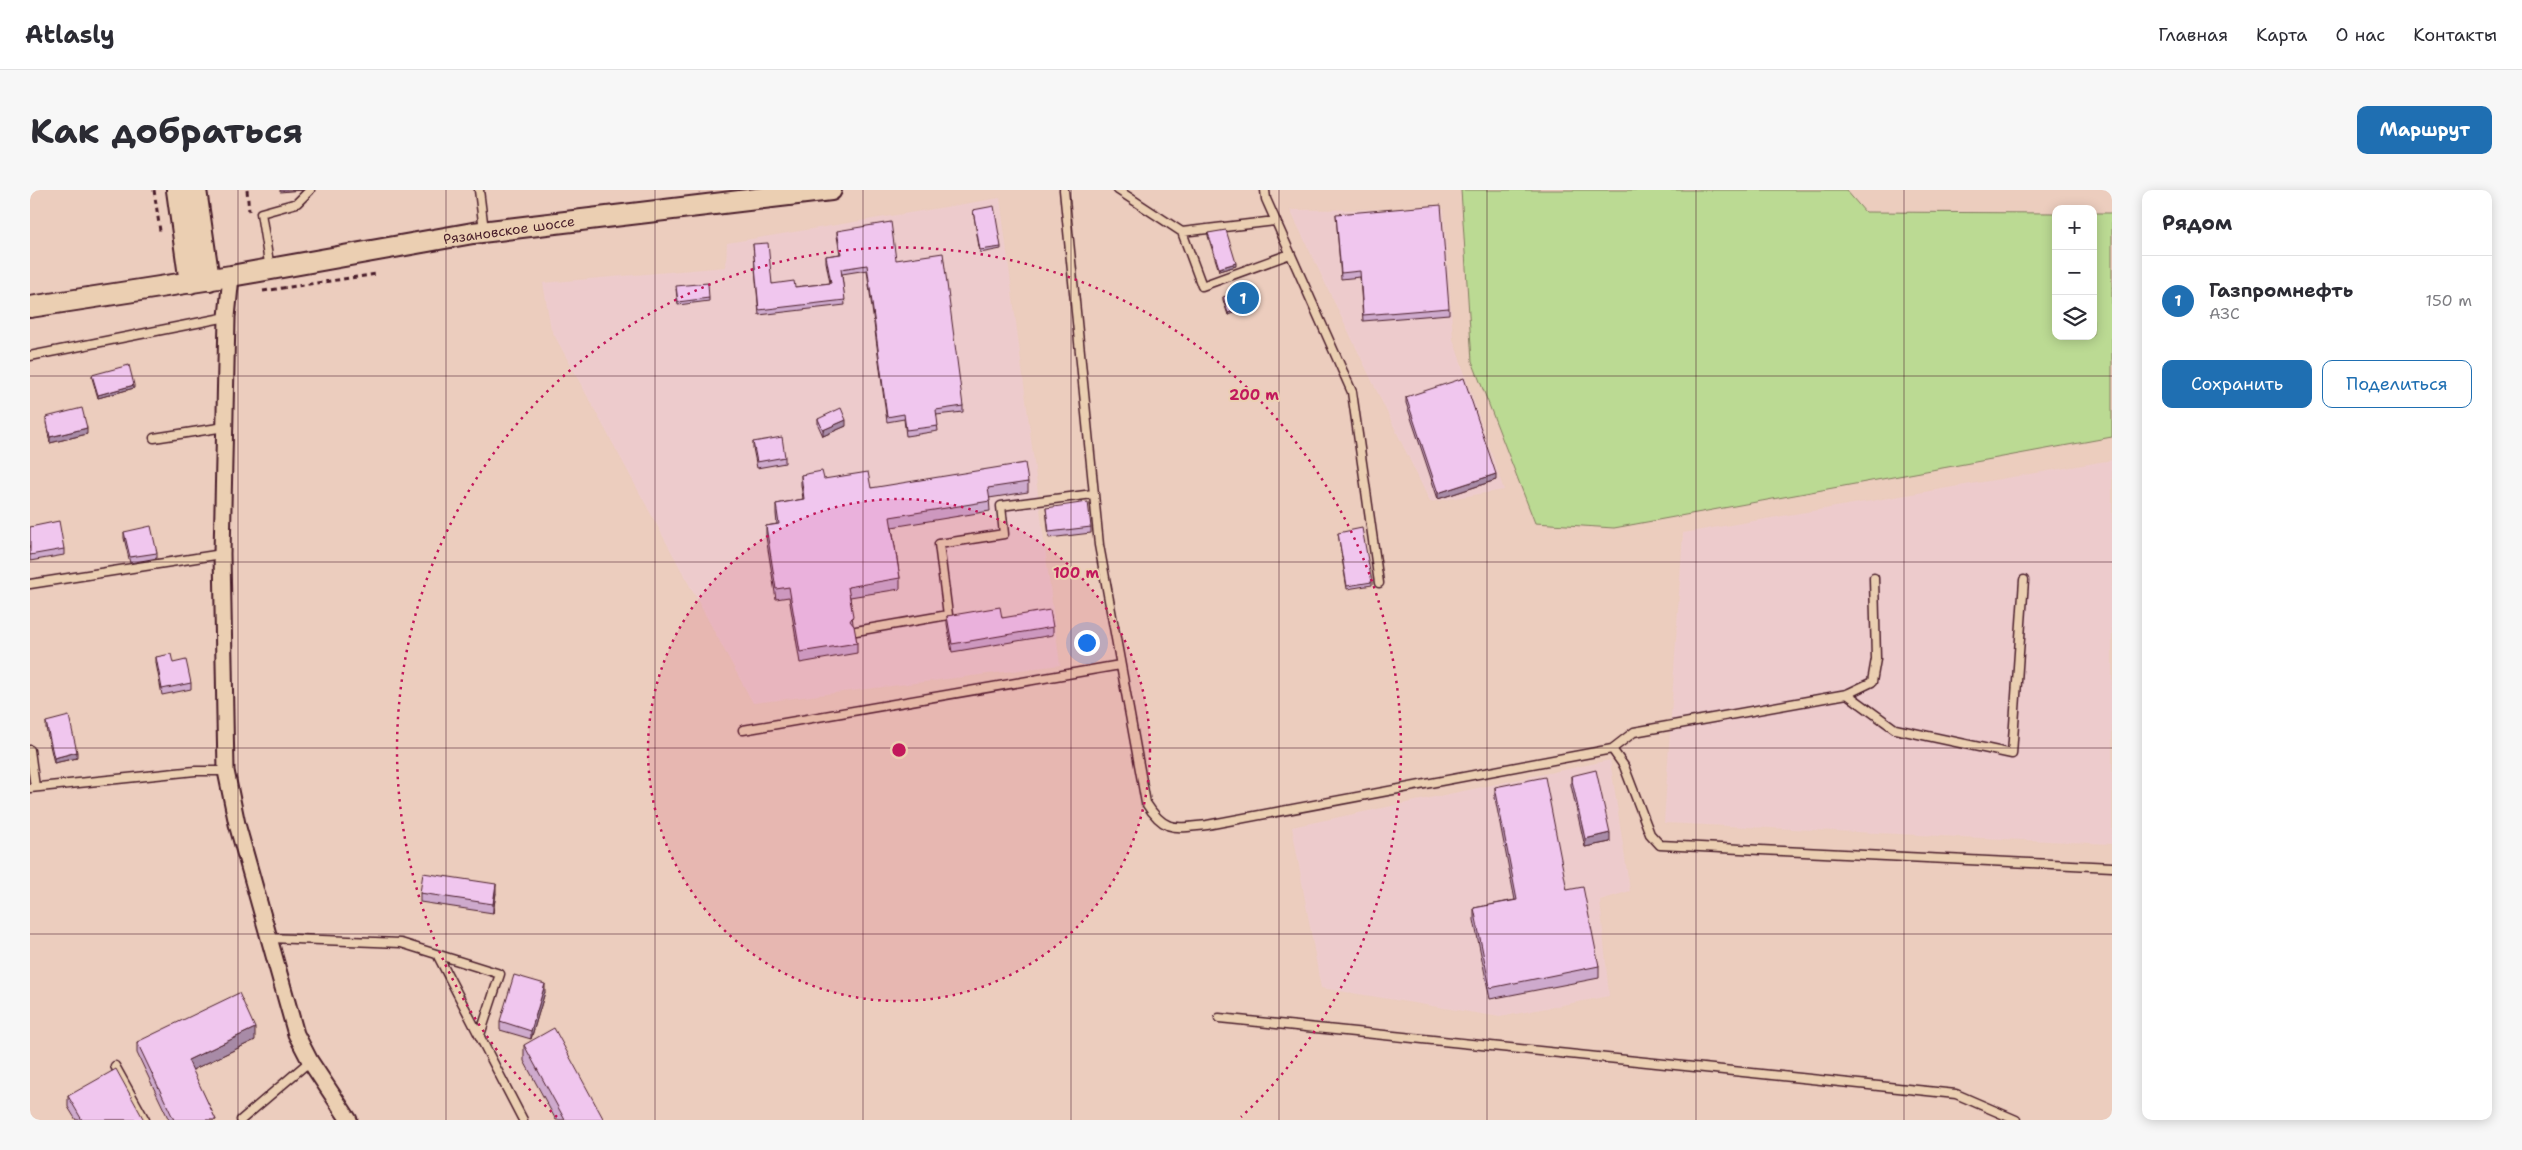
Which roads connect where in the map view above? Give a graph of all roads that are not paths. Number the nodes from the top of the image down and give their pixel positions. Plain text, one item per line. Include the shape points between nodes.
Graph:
1 (177, 190) edge
2 (196, 190) edge
3 (310, 190) edge
4 (479, 190) edge
5 (831, 190) edge
6 (1064, 190) edge
7 (1118, 190) edge
8 (1265, 190) edge
9 (1275, 221) junction
10 (484, 232) junction
11 (1182, 232) junction
12 (1290, 254) junction
13 (270, 269) junction
14 (231, 276) junction
15 (199, 281) junction
16 (30, 307) edge
17 (228, 317) junction
18 (30, 356) edge
19 (225, 427) junction
20 (154, 438) dead end
21 (1093, 494) junction
22 (222, 554) junction
23 (1874, 578) dead end
24 (2024, 580) dead end
25 (1379, 583) dead end
26 (30, 584) edge
27 (856, 631) edge
28 (1120, 665) junction
29 (1847, 694) junction
30 (743, 730) dead end
31 (1612, 749) junction
32 (30, 750) edge
33 (226, 771) junction
34 (32, 787) edge
35 (2112, 867) edge
36 (268, 938) junction
37 (438, 956) junction
38 (1219, 1018) dead end
39 (480, 1035) junction
40 (310, 1060) junction
41 (116, 1066) dead end
42 (145, 1120) edge
43 (241, 1120) edge
44 (349, 1120) edge
45 (523, 1120) edge
46 (2016, 1120) edge

1 - 15 main road
2 - 15 main road
3 - 13 lane via 297,203 261,213
4 - 10 lane
5 - 10 main road, Рязановское шоссе
6 - 21 lane
7 - 11 lane
8 - 9 lane
9 - 11 lane
9 - 12 lane
10 - 13 main road, Рязановское шоссе
11 - 12 lane via 1202,286
12 - 25 lane via 1352,392
13 - 14 main road, Рязановское шоссе
14 - 15 main road, Рязановское шоссе
14 - 17 street
15 - 16 main road, Рязановское шоссе
17 - 18 lane
17 - 19 street
19 - 20 lane
19 - 22 street
21 - 27 lane via 1001,506 1004,534 939,544 948,615
21 - 28 lane
22 - 26 lane
22 - 33 street
23 - 29 lane via 1876,659 1872,682
24 - 29 lane via 2012,754 1895,729
28 - 30 lane
28 - 31 lane via 1146,803 1156,820 1174,828 1207,825
29 - 31 lane via 1634,732
31 - 35 lane via 1624,766 1650,834 1660,845
32 - 34 lane
33 - 34 lane via 195,771
33 - 36 street
36 - 37 lane via 401,943
36 - 40 street via 296,1034
37 - 39 lane
37 - 39 lane via 500,974
38 - 46 lane via 1956,1094
39 - 45 lane
40 - 43 lane
40 - 44 street
41 - 42 lane

